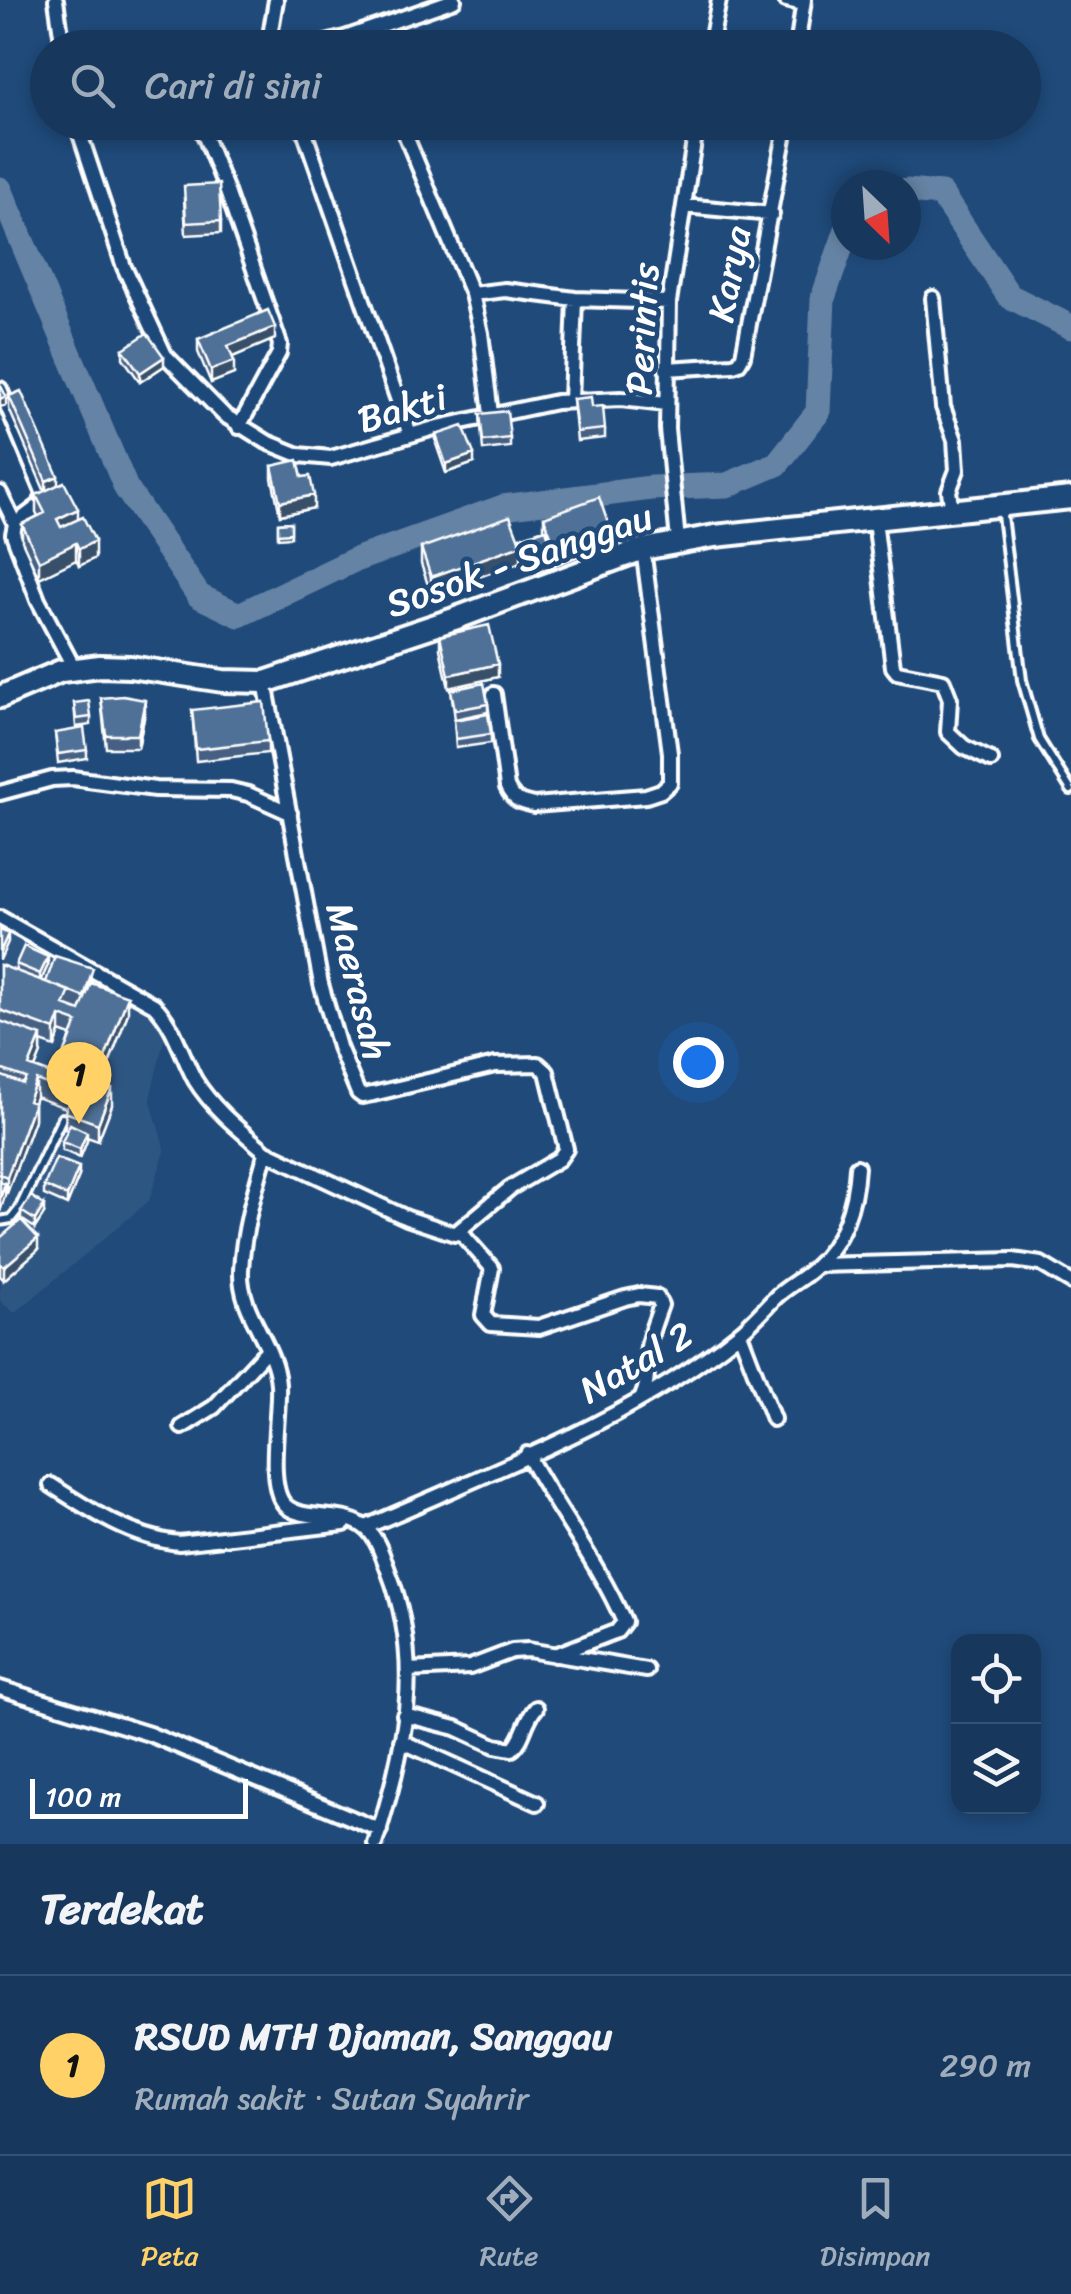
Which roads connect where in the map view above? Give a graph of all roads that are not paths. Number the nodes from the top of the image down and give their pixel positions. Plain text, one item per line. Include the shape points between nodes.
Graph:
1 (56, 0) edge
2 (276, 0) edge
3 (454, 0) edge
4 (719, 0) edge
5 (786, 0) edge
6 (804, 2) edge
7 (60, 30) edge
8 (271, 30) edge
9 (367, 30) edge
10 (713, 30) edge
11 (800, 30) edge
12 (82, 140) edge
13 (206, 140) edge
14 (307, 140) edge
15 (408, 140) edge
16 (695, 140) edge
17 (784, 140) edge
18 (684, 206) junction
19 (772, 214) junction
20 (472, 294) junction
21 (933, 298) dead end
22 (575, 299) junction
23 (669, 302) junction
24 (666, 369) junction
25 (0, 389) edge
26 (571, 400) junction
27 (666, 404) junction
28 (491, 414) junction
29 (239, 427) junction
30 (410, 435) junction
31 (0, 494) edge
32 (1071, 498) edge
33 (1000, 506) junction
34 (952, 512) junction
35 (876, 520) junction
36 (15, 524) junction
37 (678, 541) junction
38 (643, 549) junction
39 (74, 668) junction
40 (265, 682) junction
41 (494, 694) dead end
42 (0, 697) edge
43 (991, 760) dead end
44 (1071, 790) edge
45 (0, 793) edge
46 (290, 813) junction
47 (0, 918) edge
48 (62, 1118) edge
49 (266, 1152) junction
50 (857, 1166) dead end
51 (0, 1221) edge
52 (460, 1232) junction
53 (818, 1265) junction
54 (1071, 1282) edge
55 (740, 1332) junction
56 (268, 1349) junction
57 (642, 1397) junction
58 (773, 1419) dead end
59 (182, 1427) dead end
60 (527, 1454) junction
61 (52, 1485) dead end
62 (361, 1525) junction
63 (555, 1655) junction
64 (408, 1670) junction
65 (646, 1670) dead end
66 (0, 1688) edge
67 (536, 1708) dead end
68 (404, 1714) junction
69 (401, 1741) junction
70 (537, 1802) dead end
71 (377, 1837) edge

1 - 7 street
2 - 8 street
3 - 9 street
4 - 10 street
5 - 6 street
6 - 11 street
12 - 29 street, Bakti via 148,323 173,365
13 - 29 street via 280,344
14 - 30 street
15 - 20 street
16 - 18 street, Perintis
17 - 19 street, Karya
18 - 19 street
18 - 23 street, Perintis
19 - 24 street, Karya via 739,363
20 - 22 street via 505,290
20 - 28 street
21 - 34 street via 944,407 955,440
22 - 23 street
22 - 26 street
23 - 24 street, Perintis
24 - 27 street, Perintis
25 - 36 street via 44,494 40,506
26 - 27 street, Bakti
26 - 28 street, Bakti
27 - 37 street, Perintis
28 - 30 street, Bakti
29 - 30 street, Bakti via 318,458
31 - 36 street
32 - 33 highway, Sosok - Sanggau
33 - 34 highway, Sosok - Sanggau
33 - 44 lane via 1022,680 1039,739
34 - 35 highway, Sosok - Sanggau
35 - 37 highway, Sosok - Sanggau
35 - 43 street via 893,667 943,681 952,740
36 - 39 street via 12,534 24,565
37 - 38 highway, Sosok - Sanggau
38 - 40 highway, Sosok - Sanggau
38 - 41 street via 670,783 646,796 520,802 506,787
39 - 40 highway, Sosok - Sanggau via 130,667
39 - 42 highway, Sosok - Sanggau
40 - 46 street, Maerasah
45 - 46 street via 73,778 231,790
46 - 52 street, Maerasah via 321,984 358,1093 495,1065 538,1064 547,1072 566,1149
47 - 49 street via 154,1005 210,1100
48 - 51 lane via 19,1210
49 - 52 street via 407,1218
49 - 56 street via 241,1272 246,1303
50 - 53 street, Natal 2 via 853,1205
52 - 57 street via 492,1268 483,1315 491,1324 539,1327 626,1298 657,1297 661,1305
53 - 54 street via 1013,1260 1041,1264
53 - 55 street, Natal 2
55 - 57 street, Natal 2
55 - 58 street
56 - 59 street via 214,1407
56 - 62 street via 278,1382 279,1496 292,1511
57 - 60 street, Natal 2
60 - 62 street, Natal 2
60 - 63 street via 624,1622
61 - 62 street, Natal 2 via 156,1540
62 - 64 street via 373,1535 401,1603
63 - 64 street via 520,1650 470,1667
63 - 65 street
64 - 68 street
66 - 71 street via 149,1734
67 - 68 street via 512,1750
68 - 69 street
69 - 70 street
69 - 71 street

